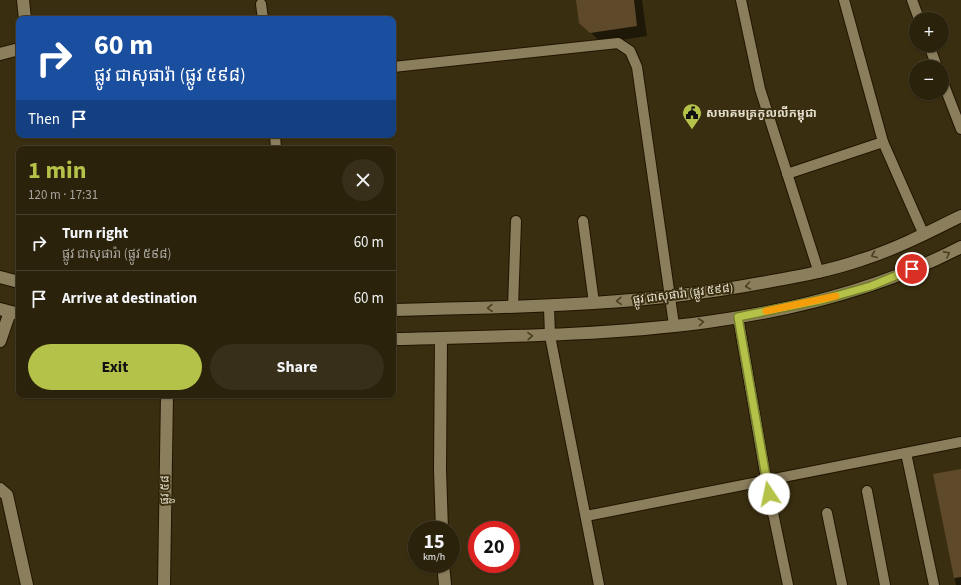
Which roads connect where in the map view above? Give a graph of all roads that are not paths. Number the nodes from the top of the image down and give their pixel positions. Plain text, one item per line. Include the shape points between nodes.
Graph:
1 (22, 0) edge
2 (742, 0) edge
3 (844, 0) edge
4 (912, 0) edge
5 (261, 4) dead end
6 (916, 12) edge
7 (25, 16) edge
8 (263, 16) edge
9 (16, 50) edge
10 (0, 54) edge
11 (396, 67) edge
12 (949, 98) edge
13 (961, 129) edge
14 (883, 142) junction
15 (787, 174) junction
16 (961, 216) edge
17 (516, 221) dead end
18 (583, 221) dead end
19 (924, 235) junction
20 (961, 246) edge
21 (819, 273) junction
22 (0, 277) edge
23 (16, 281) edge
24 (669, 298) junction
25 (594, 303) junction
26 (549, 306) junction
27 (513, 307) junction
28 (396, 310) edge
29 (10, 311) edge
30 (738, 317) junction
31 (674, 325) junction
32 (550, 336) junction
33 (441, 338) junction
34 (396, 339) edge
35 (0, 341) edge
36 (167, 398) edge
37 (961, 442) edge
38 (906, 453) junction
39 (766, 479) junction
40 (0, 489) edge
41 (867, 491) dead end
42 (827, 513) dead end
43 (586, 516) junction
44 (442, 521) edge
45 (444, 573) edge
46 (27, 585) edge
47 (164, 585) edge
48 (445, 585) edge
49 (599, 585) edge
50 (788, 585) edge
51 (842, 585) edge
52 (885, 585) edge
53 (934, 585) edge

1 - 7 main road
2 - 15 lane via 760,89
3 - 14 lane
4 - 6 lane
5 - 8 lane
9 - 10 main road
11 - 24 lane via 618,43 630,52 637,67
12 - 13 lane
14 - 15 lane
14 - 19 lane
15 - 21 lane
16 - 19 main road, ផ្លូវ ជាសុផារ៉ា (ផ្លូវ ៥៩៨)
17 - 27 lane
18 - 25 lane
19 -> 21 main road, ផ្លូវ ជាសុផារ៉ា (ផ្លូវ ៥៩៨) via 862,260
30 -> 20 main road via 825,299 871,286 939,258
21 -> 24 main road, ផ្លូវ ជាសុផារ៉ា (ផ្លូវ ៥៩៨)
22 - 23 main road
24 -> 25 main road, ផ្លូវ ជាសុផារ៉ា (ផ្លូវ ៥៩៨)
24 - 31 lane
25 - 26 main road, ផ្លូវ ជាសុផារ៉ា (ផ្លូវ ៥៩៨)
26 - 27 main road, ផ្លូវ ជាសុផារ៉ា (ផ្លូវ ៥៩៨)
26 - 32 lane
27 -> 28 main road, ផ្លូវ ជាសុផារ៉ា (ផ្លូវ ៥៩៨)
29 - 35 main road
31 -> 30 main road
30 - 39 lane
31 - 32 main road
33 -> 32 main road
32 - 43 lane
33 - 34 main road
33 - 44 main road
36 - 47 main road, ផ្លូវ ៥៨
37 - 38 lane
38 - 39 lane
38 - 53 lane
39 - 43 lane
39 - 50 lane
40 - 46 main road via 7,494
41 - 52 lane
42 - 51 lane
43 - 49 lane
45 - 48 main road

